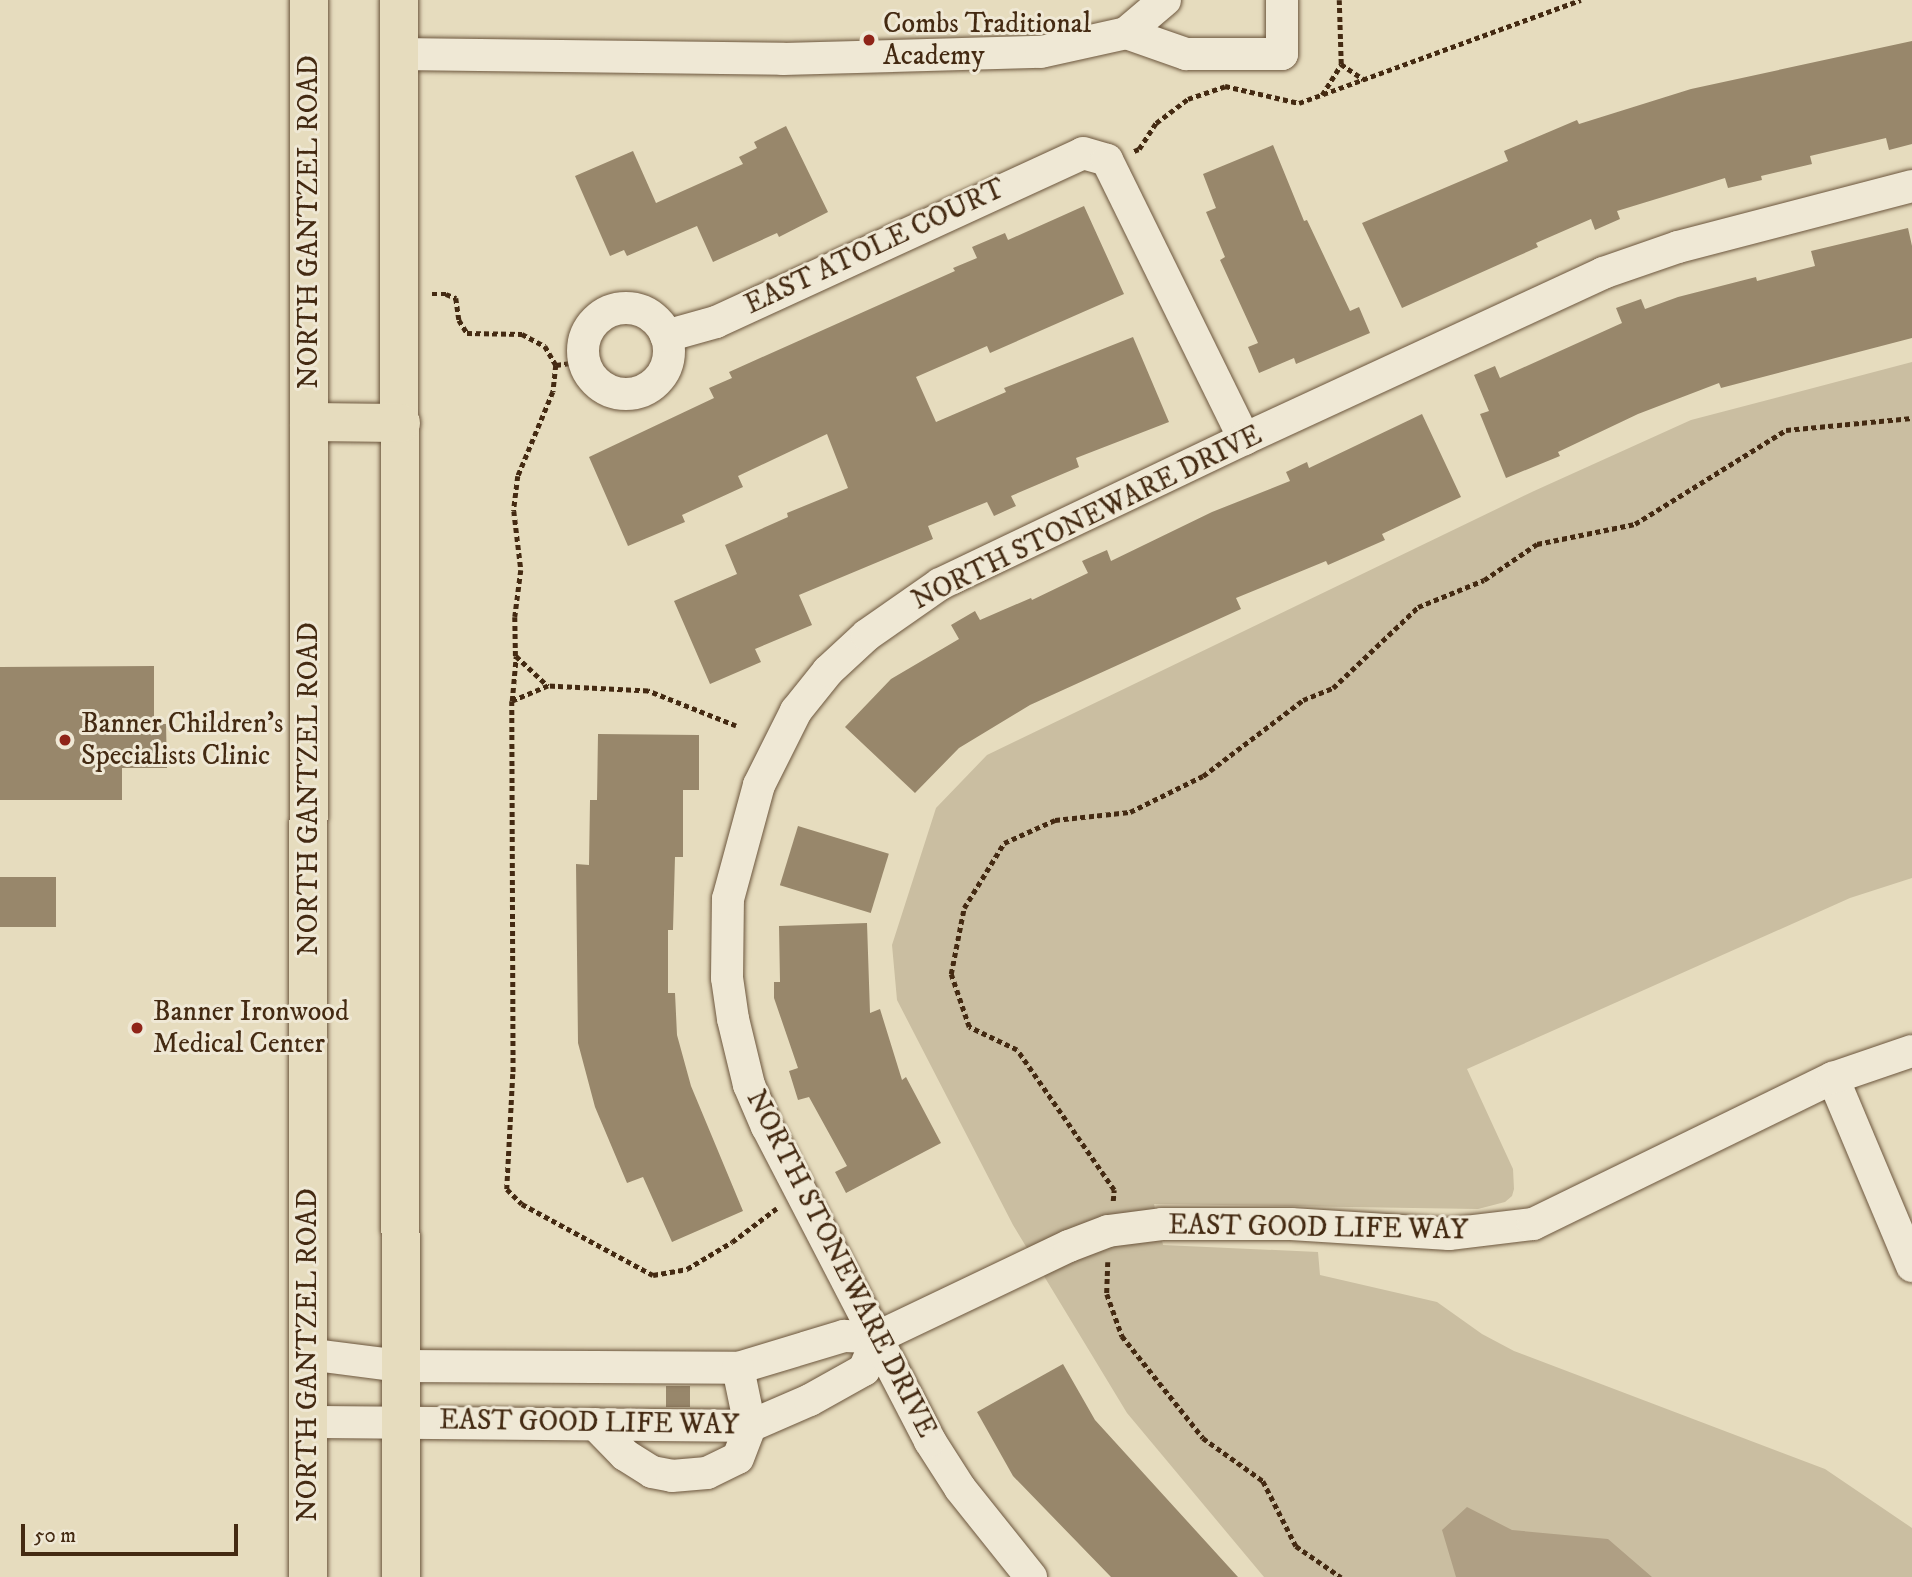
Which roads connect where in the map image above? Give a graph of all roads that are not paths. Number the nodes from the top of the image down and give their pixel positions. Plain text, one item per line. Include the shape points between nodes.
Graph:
1 (309, 0) edge
2 (399, 0) edge
3 (1165, 0) edge
4 (1282, 0) edge
5 (1126, 33) junction
6 (399, 54) junction
7 (1912, 186) edge
8 (666, 336) junction
9 (309, 422) junction
10 (401, 423) junction
11 (1244, 439) junction
12 (1912, 1051) edge
13 (1833, 1078) junction
14 (1912, 1266) edge
15 (878, 1337) junction
16 (307, 1354) junction
17 (401, 1366) junction
18 (738, 1368) junction
19 (401, 1421) junction
20 (308, 1422) junction
21 (595, 1424) junction
22 (750, 1426) junction
23 (1017, 1572) edge
24 (308, 1577) edge
25 (401, 1577) edge

1 - 9 main road, NORTH GANTZEL ROAD
2 - 6 main road
3 - 5 street
4 - 5 street via 1282,54 1186,54
5 - 6 street via 1041,52 796,59
6 - 10 main road
7 - 11 street, NORTH STONEWARE DRIVE via 1678,247 1604,273
8 - 8 street via 667,363 651,386 638,392 625,394 598,384 570,363 586,333 606,313 620,308 648,314
8 - 11 street, EAST ATOLE COURT via 716,322 1095,156
9 - 10 main road
9 - 16 main road, NORTH GANTZEL ROAD
10 - 17 main road
11 - 15 street, NORTH STONEWARE DRIVE via 940,584 867,635 828,671 796,711 772,754 728,899 726,937 733,1019 749,1085
12 - 13 street, EAST GOOD LIFE WAY
13 - 14 street
13 - 15 street, EAST GOOD LIFE WAY via 1533,1224 1449,1234 1291,1224 1162,1224 1108,1231 1069,1245
15 - 18 street, EAST GOOD LIFE WAY via 844,1336
15 - 22 street, EAST GOOD LIFE WAY via 864,1370
15 - 23 street, NORTH STONEWARE DRIVE via 930,1441
16 - 17 street, EAST GOOD LIFE WAY
16 - 20 main road, NORTH GANTZEL ROAD
17 - 18 street, EAST GOOD LIFE WAY
17 - 19 main road
18 - 22 street
19 - 20 street, EAST GOOD LIFE WAY
19 - 21 street, EAST GOOD LIFE WAY
19 - 25 main road
20 - 24 main road, NORTH GANTZEL ROAD
21 - 22 street, EAST GOOD LIFE WAY
21 - 22 street via 625,1455 652,1472 672,1476 707,1473 738,1458

